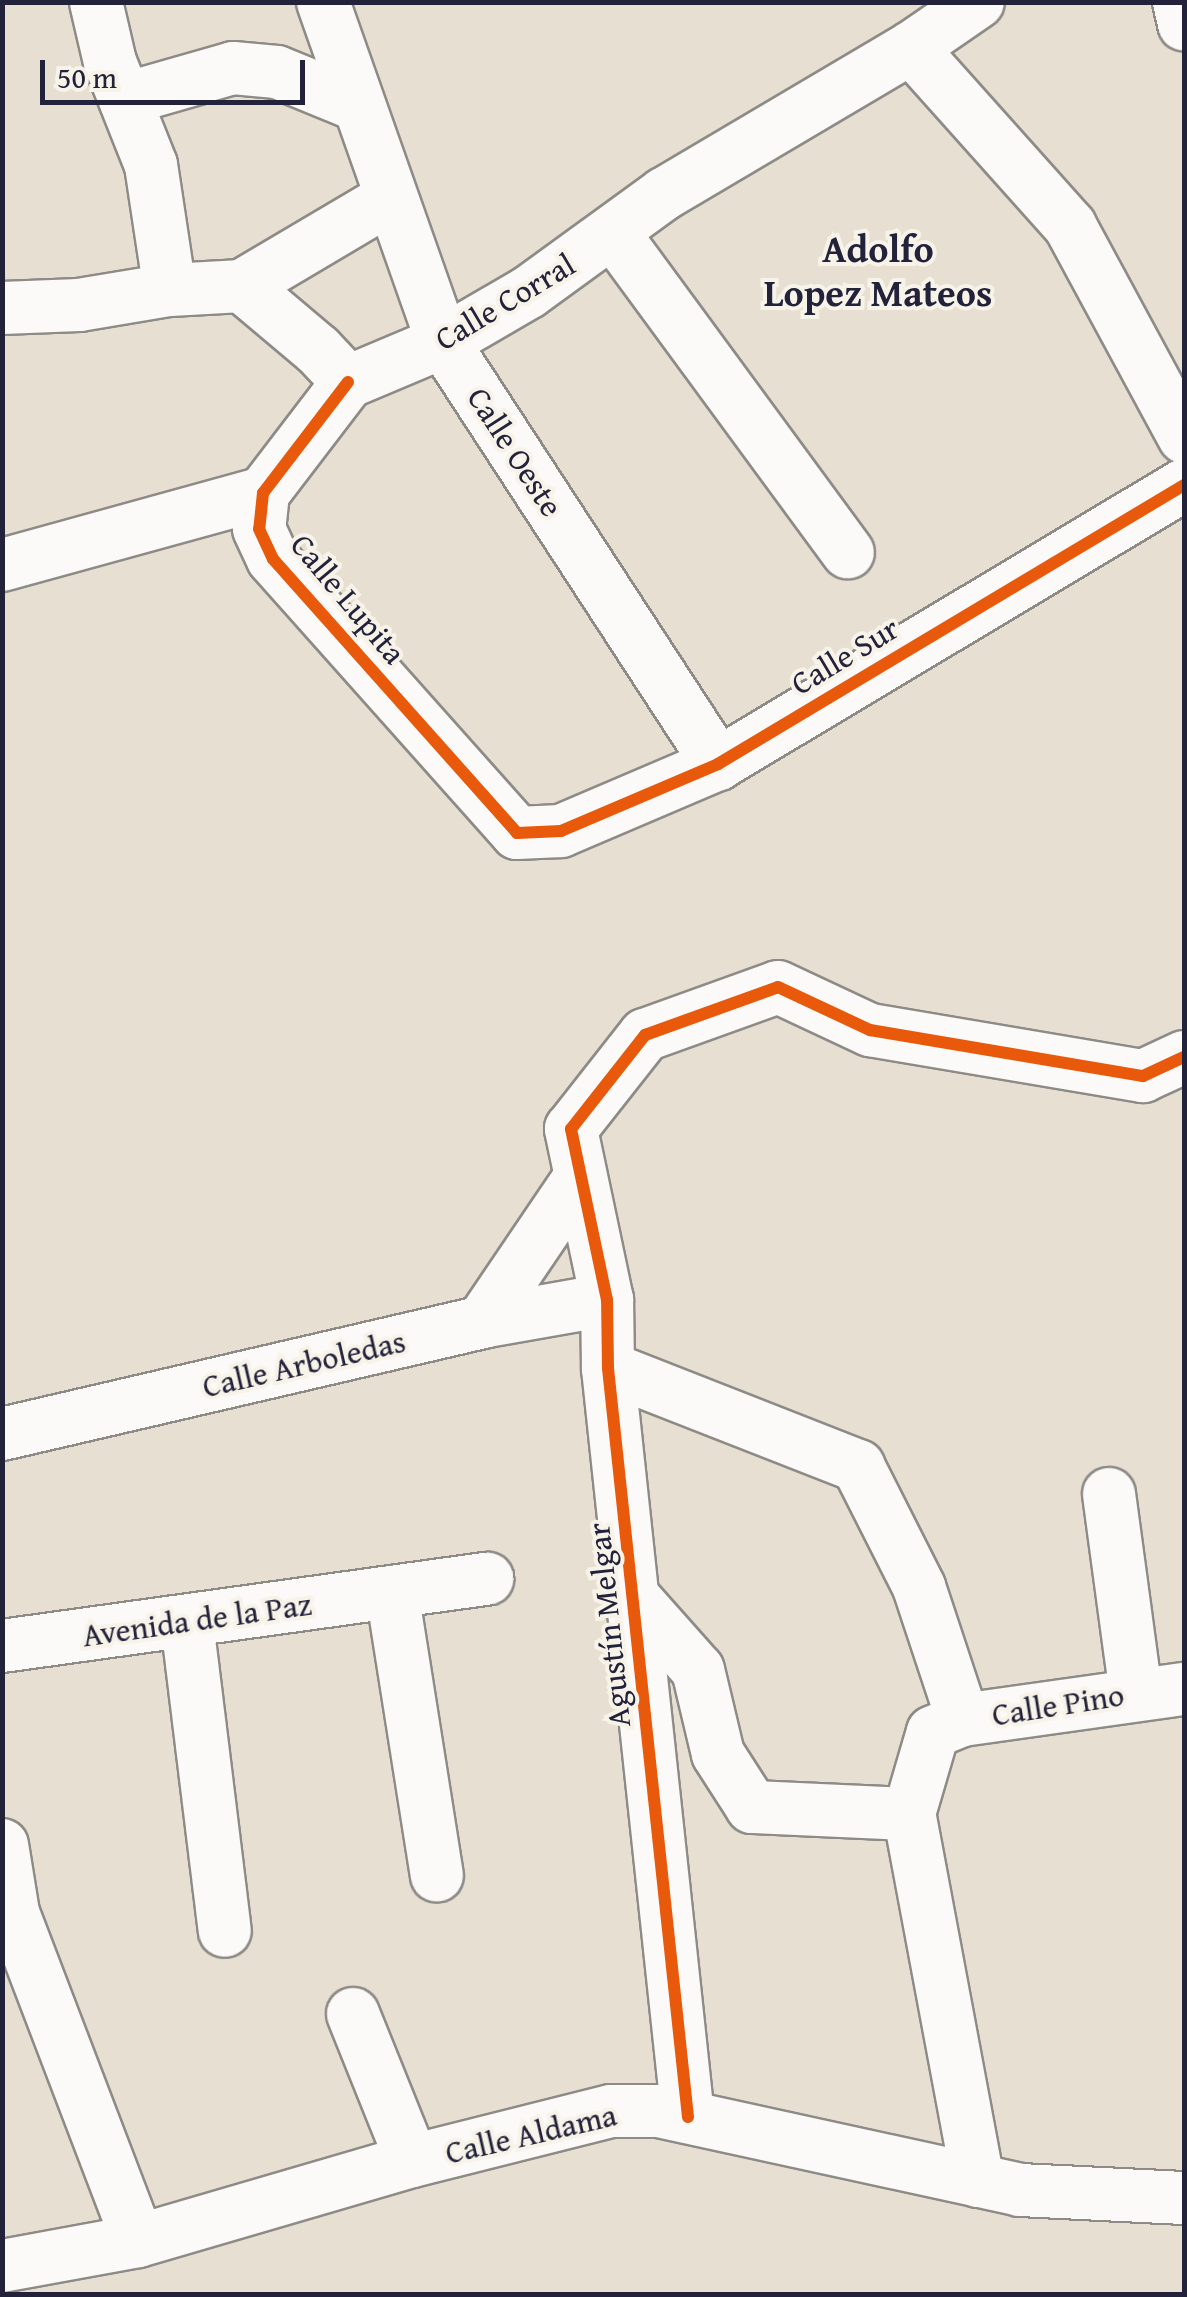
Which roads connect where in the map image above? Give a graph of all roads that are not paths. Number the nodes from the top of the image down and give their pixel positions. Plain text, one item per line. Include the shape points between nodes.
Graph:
1 (96, 2) edge
2 (323, 2) edge
3 (978, 2) edge
4 (1179, 2) edge
5 (1184, 24) edge
6 (912, 48) junction
7 (125, 99) junction
8 (358, 105) junction
9 (391, 198) junction
10 (614, 234) junction
11 (242, 286) junction
12 (170, 290) junction
13 (2, 308) edge
14 (443, 342) junction
15 (348, 382) junction
16 (1184, 437) edge
17 (1184, 485) edge
18 (263, 492) junction
19 (848, 552) dead end
20 (2, 565) edge
21 (718, 764) junction
22 (517, 833) joint
23 (1184, 1057) edge
24 (575, 1154) junction
25 (607, 1300) junction
26 (482, 1322) junction
27 (608, 1368) junction
28 (2, 1434) edge
29 (1109, 1494) dead end
30 (488, 1579) dead end
31 (392, 1592) junction
32 (634, 1598) junction
33 (187, 1623) junction
34 (2, 1646) edge
35 (1160, 1691) edge
36 (646, 1718) junction
37 (710, 1719) junction
38 (948, 1726) junction
39 (909, 1814) junction
40 (2, 1845) edge
41 (438, 1874) dead end
42 (225, 1931) dead end
43 (353, 2014) dead end
44 (688, 2117) junction
45 (412, 2161) junction
46 (978, 2180) junction
47 (1184, 2198) edge
48 (138, 2241) junction
49 (2, 2266) edge

1 - 7 street
2 - 8 street, Calle Oeste
3 - 6 street, Calle Corral
4 - 5 street
6 - 10 street, Calle Corral via 664,194
6 - 16 street via 1070,226
7 - 8 street via 234,68 277,72
7 - 12 street via 151,164
8 - 9 street, Calle Oeste
9 - 11 street
9 - 14 street, Calle Oeste
10 - 14 street, Calle Corral
10 - 19 street
11 - 12 street
11 - 15 street
12 - 13 street via 78,305
14 - 15 street, Calle Corral
14 - 21 street, Calle Oeste
15 - 18 street
17 - 21 street, Calle Sur
18 - 20 street
18 - 22 street, Calle Lupita via 259,530 274,560
21 - 22 street, Calle Sur via 560,830
23 - 24 street via 1143,1076 890,1034 778,987 645,1035
24 - 25 street, Agustín Melgar
24 - 26 street
25 - 26 street, Calle Arboledas
25 - 27 street, Agustín Melgar
26 - 28 street, Calle Arboledas
27 - 32 street, Agustín Melgar
27 - 38 street via 858,1466 919,1587
29 - 35 street
30 - 31 street, Avenida de la Paz
31 - 33 street, Avenida de la Paz
31 - 41 street
32 - 36 street, Agustín Melgar
32 - 37 street via 698,1670
33 - 34 street, Avenida de la Paz
33 - 42 street
35 - 38 street, Calle Pino
36 - 37 street
36 - 44 street, Agustín Melgar
37 - 39 street via 718,1754 752,1807
38 - 39 street
39 - 46 street
40 - 48 street via 13,1912
43 - 45 street
44 - 45 street, Calle Aldama via 611,2111
44 - 46 street, Calle Aldama
45 - 48 street, Calle Aldama
46 - 47 street, Calle Aldama via 1020,2190
48 - 49 street, Calle Aldama

